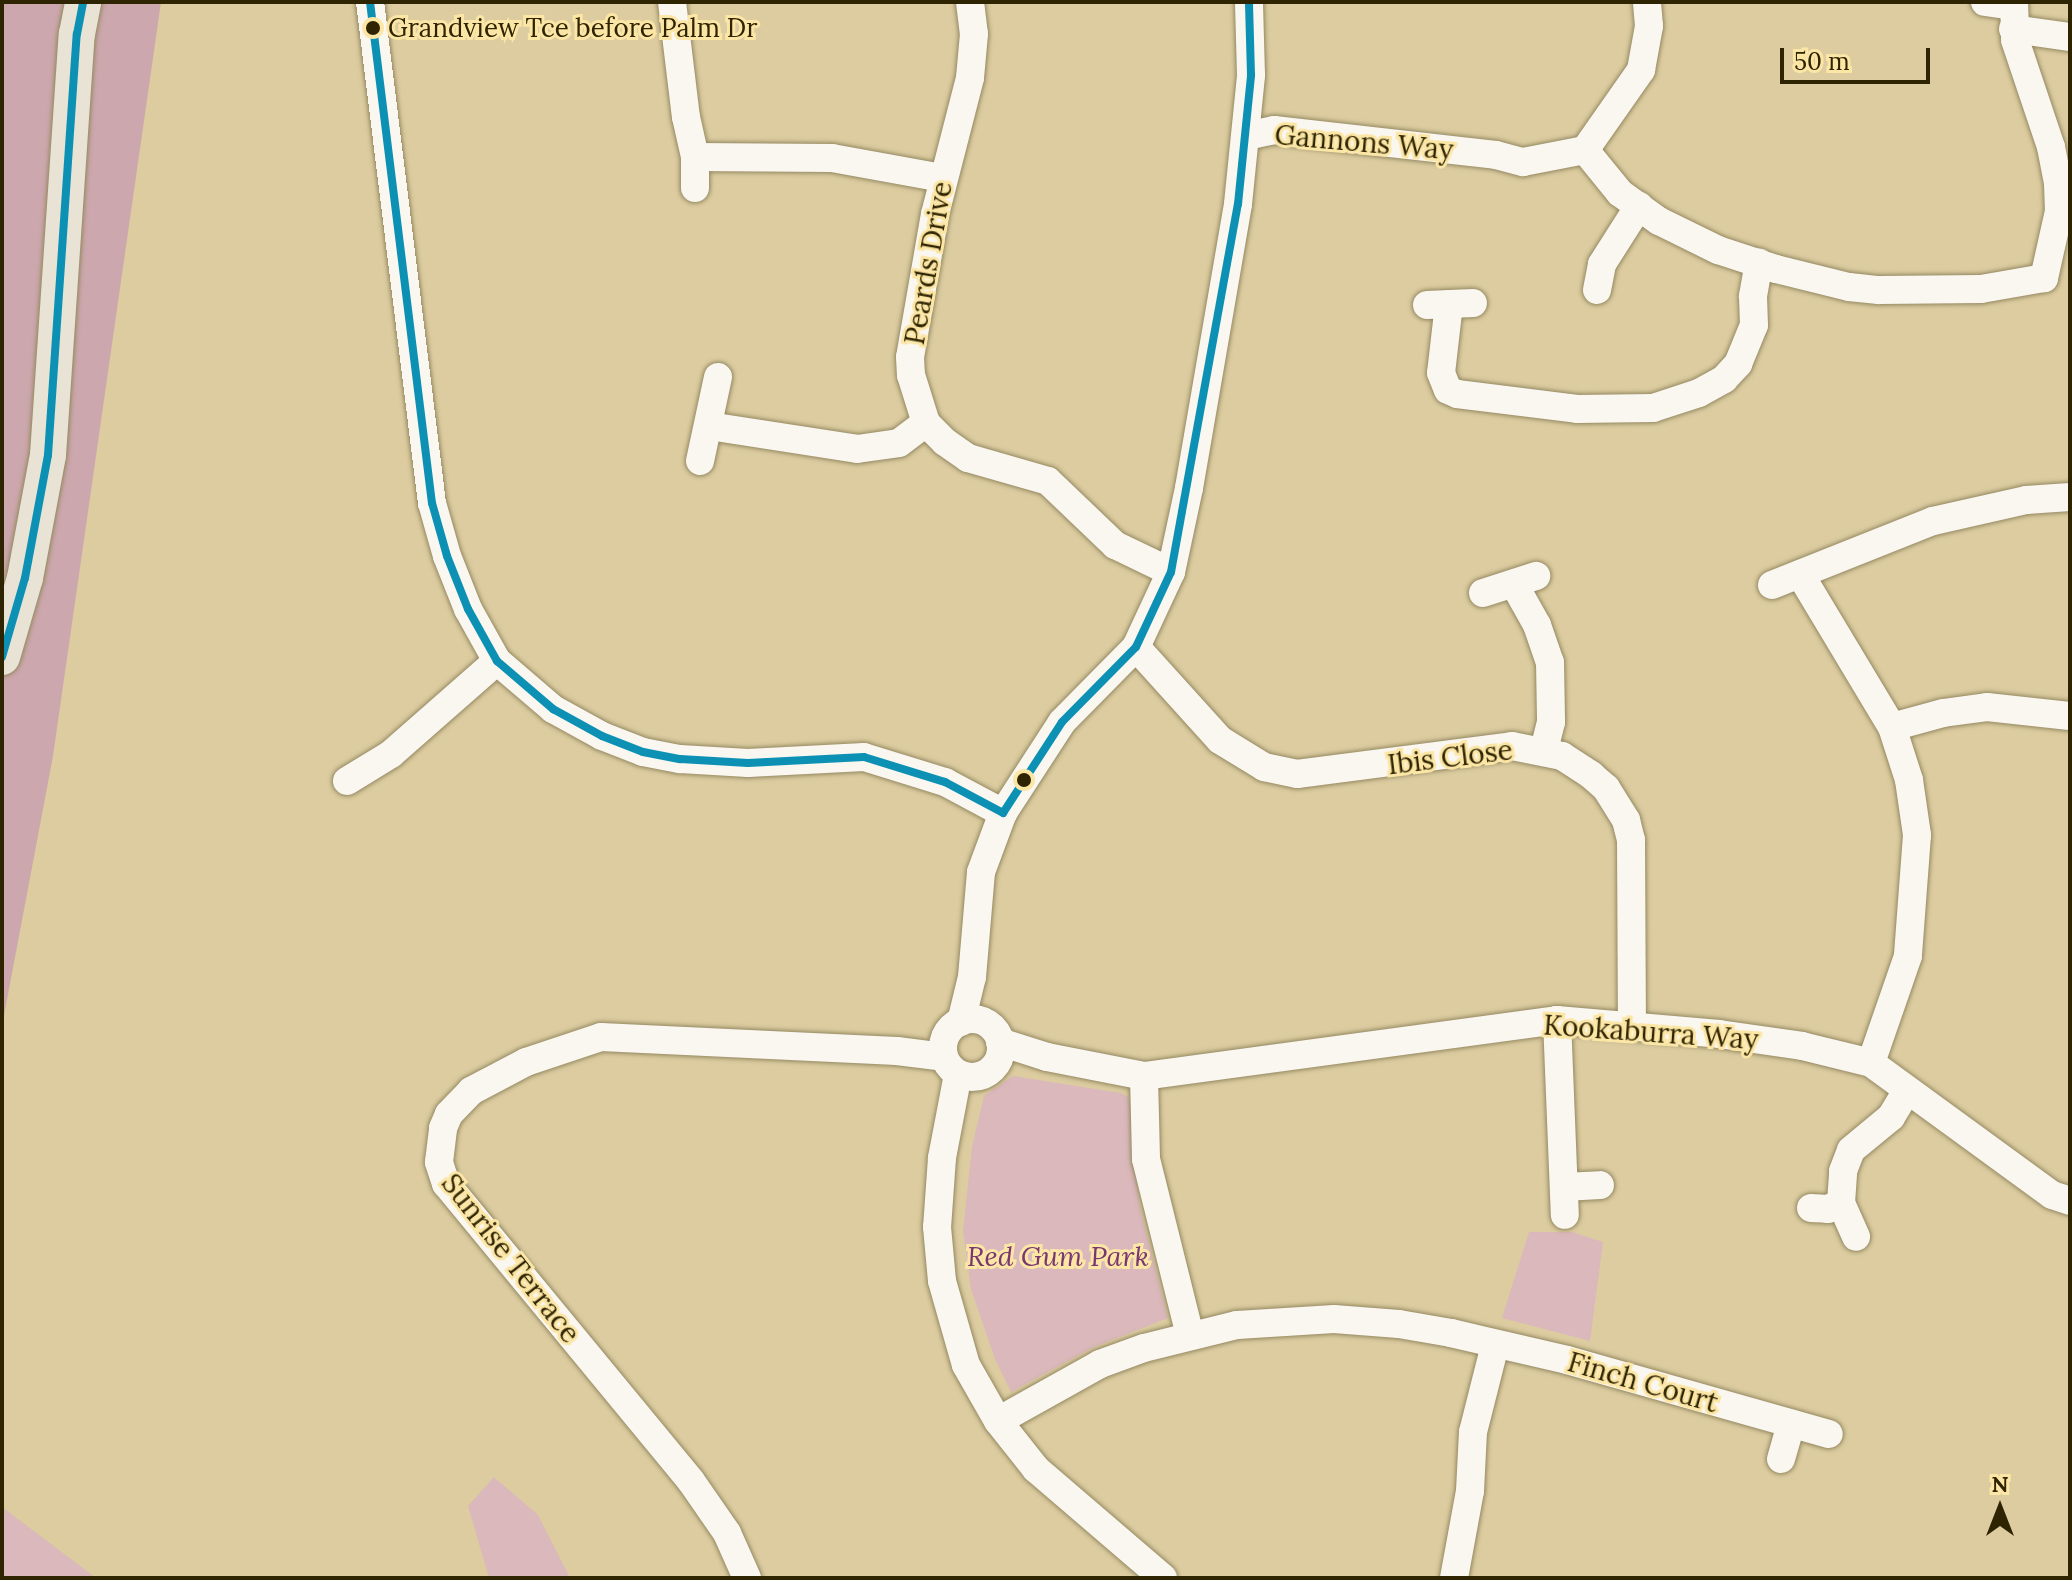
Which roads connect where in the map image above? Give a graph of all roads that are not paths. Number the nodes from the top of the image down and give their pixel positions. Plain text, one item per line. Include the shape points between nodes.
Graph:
1 (83, 2) edge
2 (370, 2) edge
3 (672, 2) edge
4 (970, 2) edge
5 (1249, 2) edge
6 (1647, 2) edge
7 (1985, 2) edge
8 (2014, 12) edge
9 (2070, 37) edge
10 (1246, 136) junction
11 (1585, 150) junction
12 (695, 157) junction
13 (2062, 161) edge
14 (942, 178) junction
15 (695, 188) dead end
16 (1639, 206) junction
17 (1759, 263) junction
18 (2057, 281) edge
19 (1599, 291) dead end
20 (1450, 304) dead end
21 (718, 377) dead end
22 (926, 423) junction
23 (709, 426) junction
24 (700, 461) dead end
25 (2070, 497) edge
26 (1171, 572) junction
27 (1800, 574) junction
28 (1772, 585) dead end
29 (1483, 593) dead end
30 (1136, 647) junction
31 (2, 657) edge
32 (497, 661) junction
33 (2070, 716) edge
34 (1892, 727) junction
35 (1544, 750) junction
36 (347, 781) dead end
37 (1003, 813) junction
38 (1557, 1020) junction
39 (1632, 1026) junction
40 (971, 1049) junction
41 (1871, 1063) junction
42 (1144, 1076) junction
43 (1907, 1090) junction
44 (1600, 1185) dead end
45 (2070, 1201) edge
46 (1841, 1203) junction
47 (1811, 1208) dead end
48 (1856, 1237) dead end
49 (1190, 1335) junction
50 (1495, 1345) junction
51 (998, 1421) junction
52 (1791, 1423) junction
53 (1829, 1434) dead end
54 (1781, 1459) dead end
55 (747, 1578) edge
56 (1163, 1578) edge
57 (1454, 1578) edge

1 - 31 main road via 48,455 25,578
2 - 32 street via 432,503 468,609
3 - 12 street
4 - 14 street, Peards Drive via 973,62
5 - 10 street
6 - 11 street via 1648,37 1641,70
7 - 8 street
8 - 9 street
8 - 13 street via 2027,85
10 - 11 street, Gannons Way via 1272,146 1459,168 1511,170 1523,162
10 - 26 street via 1234,231
11 - 16 street via 1620,193
12 - 14 street via 832,158
12 - 15 street
13 - 18 street
14 - 22 street, Peards Drive via 910,357
16 - 17 street via 1718,250
16 - 19 street via 1602,264
17 - 18 street via 1879,290 1981,289
17 - 20 street via 1754,325 1738,364 1699,393 1653,408 1577,409 1448,390 1441,373
21 - 23 street
22 - 23 street via 899,443 857,449
22 - 26 street via 968,458 1048,481 1115,545
23 - 24 street
25 - 27 street via 2026,500 1933,521
26 - 30 street
27 - 28 street
27 - 34 street
29 - 35 street via 1525,580 1550,662 1551,722
30 - 35 street, Ibis Close via 1220,740 1264,767 1297,774 1512,746
30 - 37 street via 1062,722
32 - 36 street via 391,754
32 - 37 street via 553,709 643,752 735,763 864,757 945,782
33 - 34 street via 1987,707
34 - 41 street via 1909,780 1917,835 1916,880 1908,956
35 - 39 street, Ibis Close via 1591,775 1626,820 1633,865
37 - 40 street via 981,872
38 - 39 street, Kookaburra Way
38 - 42 street, Kookaburra Way
38 - 44 street via 1564,1201
39 - 41 street, Kookaburra Way via 1802,1046
40 - 42 street, Kookaburra Way
40 - 51 street via 949,1126 937,1227 942,1281 966,1365
40 - 55 street, Sunrise Terrace via 897,1051 601,1037 526,1062 471,1091 443,1128 439,1162 446,1184 691,1481 727,1533
41 - 43 street, Kookaburra Way
42 - 49 street via 1146,1159
43 - 45 street, Kookaburra Way via 2052,1195
43 - 46 street via 1891,1117 1851,1150
46 - 47 street
46 - 48 street
49 - 50 street, Finch Court via 1267,1322 1334,1319 1399,1324
49 - 51 street, Finch Court via 1100,1364
50 - 52 street, Finch Court
50 - 57 street via 1473,1432 1470,1491
51 - 56 street via 1036,1469
52 - 53 street, Finch Court
52 - 54 street

